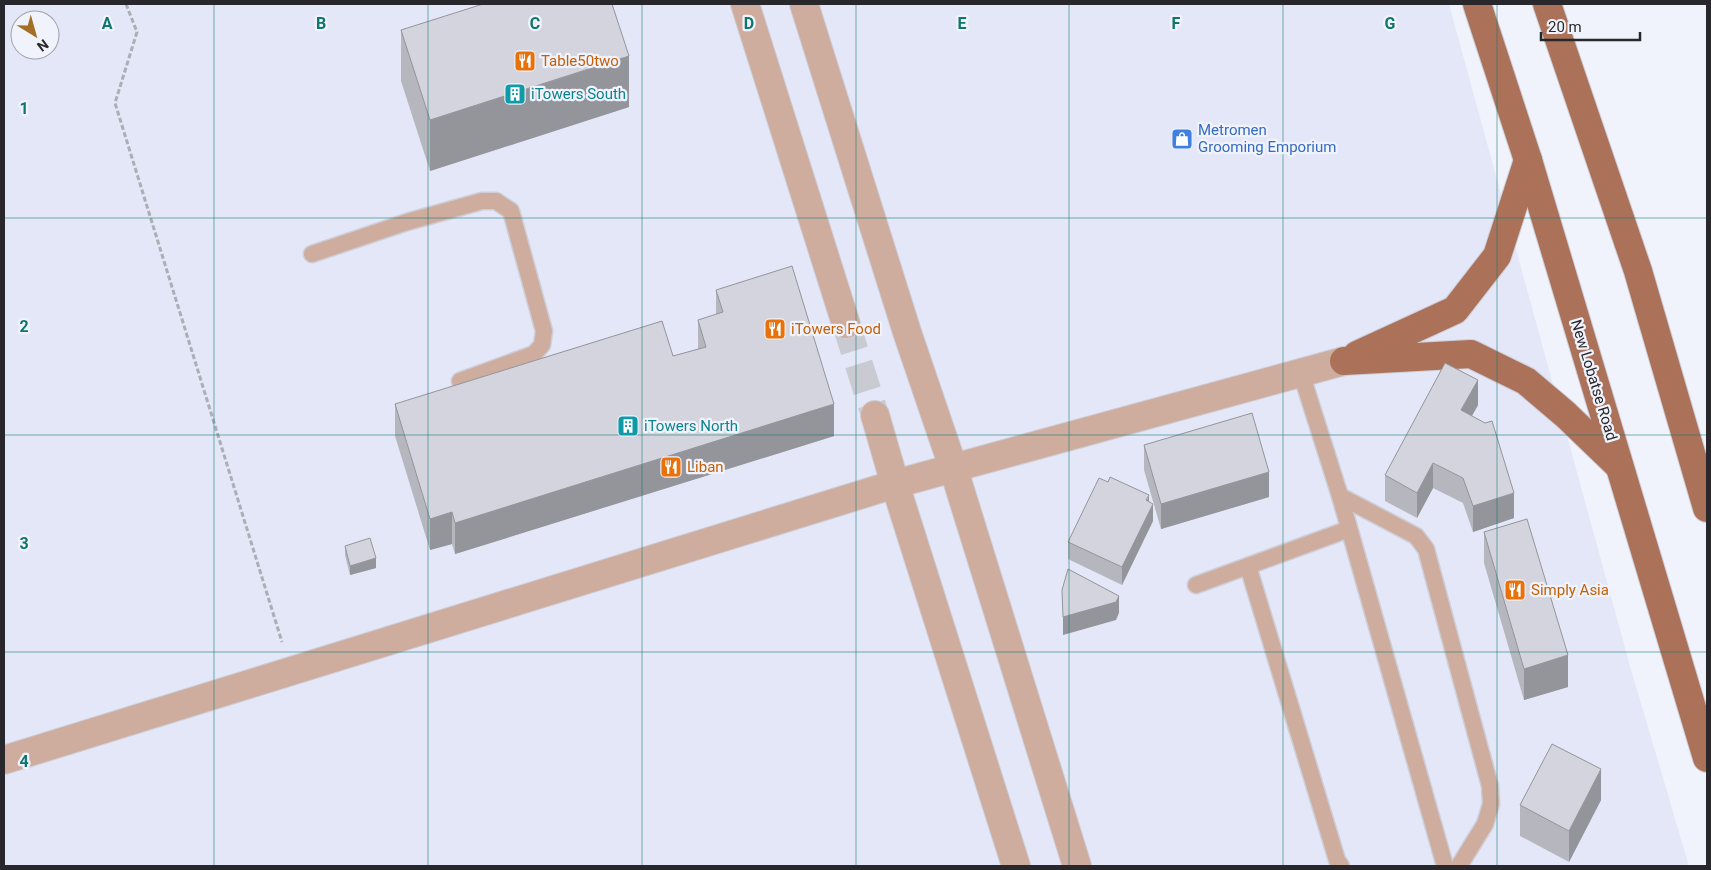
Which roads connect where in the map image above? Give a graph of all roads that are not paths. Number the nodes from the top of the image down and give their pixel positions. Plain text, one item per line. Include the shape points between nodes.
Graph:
1 (745, 4) edge
2 (804, 4) edge
3 (1477, 4) edge
4 (1547, 4) edge
5 (1528, 160) junction
6 (312, 254) dead end
7 (846, 324) tunnel mouth
8 (1344, 361) junction
9 (1301, 373) junction
10 (460, 381) dead end
11 (875, 416) tunnel mouth
12 (953, 467) junction
13 (1620, 467) junction
14 (895, 484) junction
15 (1340, 496) junction
16 (1707, 508) edge
17 (1349, 529) junction
18 (1248, 566) junction
19 (1196, 585) dead end
20 (1707, 758) edge
21 (4, 760) edge
22 (1016, 866) edge
23 (1077, 866) edge
24 (1341, 866) edge
25 (1445, 866) edge
26 (1459, 866) edge

1 - 7 street
2 - 12 street
3 - 5 main road, New Lobatse Road
4 - 16 main road via 1638,271
5 - 8 main road via 1497,256 1455,310
5 - 13 main road, New Lobatse Road
6 - 10 lane via 482,201 496,201 511,211 544,331 542,345 534,354
8 - 9 street
8 - 13 main road via 1472,354 1526,382
9 - 12 street
9 - 15 lane
11 - 14 street
12 - 14 street
12 - 23 street
13 - 20 main road, New Lobatse Road
14 - 21 street
14 - 22 street
15 - 17 lane
15 - 26 lane via 1416,536 1426,549 1490,786 1491,804 1485,824
17 - 18 lane
17 - 25 lane
18 - 19 lane
18 - 24 lane

